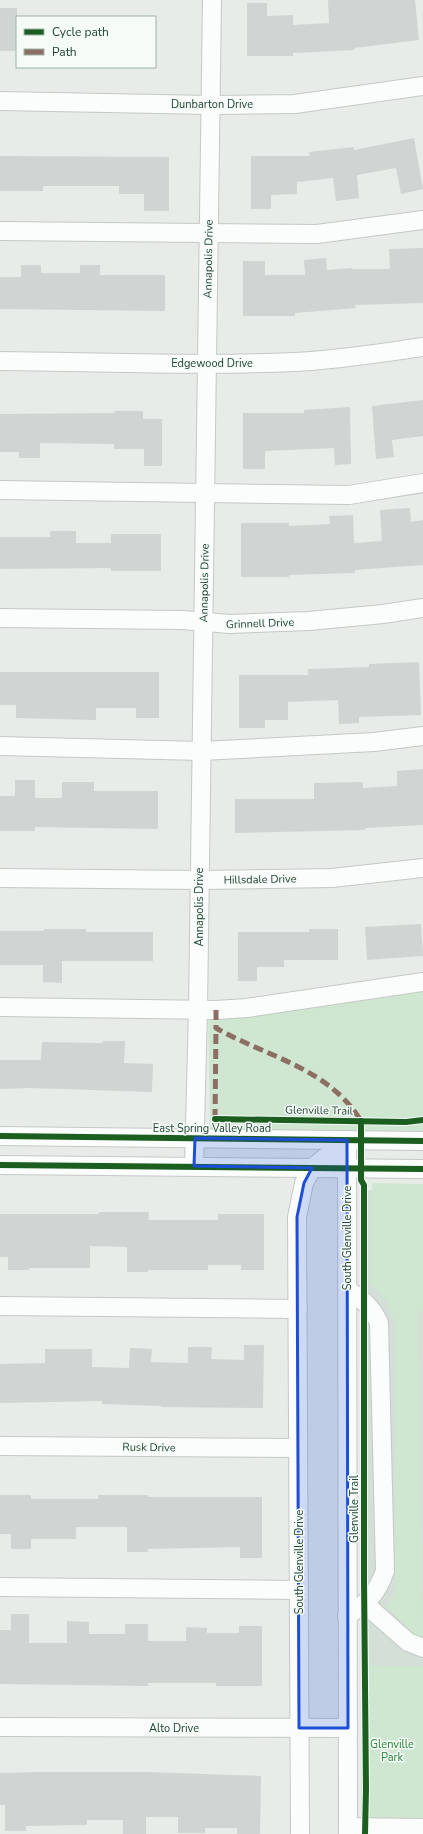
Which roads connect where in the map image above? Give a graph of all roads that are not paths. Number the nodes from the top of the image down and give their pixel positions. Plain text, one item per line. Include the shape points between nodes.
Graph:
1 (212, 0) edge
2 (423, 86) edge
3 (0, 102) edge
4 (210, 105) junction
5 (423, 220) edge
6 (0, 231) edge
7 (208, 234) junction
8 (423, 347) edge
9 (0, 361) edge
10 (206, 364) junction
11 (423, 482) edge
12 (0, 490) edge
13 (205, 492) junction
14 (423, 608) edge
15 (0, 618) edge
16 (203, 623) junction
17 (423, 736) edge
18 (0, 746) edge
19 (201, 751) junction
20 (423, 868) edge
21 (0, 878) edge
22 (199, 880) junction
23 (423, 982) edge
24 (0, 1007) edge
25 (198, 1009) junction
26 (0, 1136) edge
27 (195, 1138) junction
28 (347, 1140) junction
29 (423, 1141) edge
30 (0, 1165) edge
31 (194, 1166) junction
32 (312, 1168) junction
33 (347, 1169) junction
34 (423, 1169) edge
35 (348, 1290) junction
36 (0, 1306) edge
37 (298, 1309) junction
38 (0, 1446) edge
39 (298, 1448) junction
40 (0, 1587) edge
41 (299, 1590) junction
42 (365, 1604) junction
43 (347, 1616) junction
44 (423, 1648) edge
45 (0, 1727) edge
46 (299, 1728) junction
47 (348, 1728) junction
48 (423, 1828) edge
49 (348, 1830) edge
50 (300, 1834) edge

1 - 4 street, Annapolis Drive
2 - 4 street, Dunbarton Drive via 295,104
3 - 4 street, Dunbarton Drive
4 - 7 street, Annapolis Drive
5 - 7 street via 317,234
6 - 7 street
7 - 10 street, Annapolis Drive
8 - 10 street, Edgewood Drive via 295,362
9 - 10 street, Edgewood Drive
10 - 13 street, Annapolis Drive
11 - 13 street via 349,495
12 - 13 street
13 - 16 street, Annapolis Drive
14 - 16 street, Grinnell Drive via 309,621
15 - 16 street, Grinnell Drive via 183,620
16 - 19 street, Annapolis Drive
17 - 19 street via 374,742
18 - 19 street
19 - 22 street, Annapolis Drive
20 - 22 street, Hillsdale Drive via 332,878
21 - 22 street, Hillsdale Drive
22 - 25 street, Annapolis Drive
23 - 25 street via 247,1008
24 - 25 street
25 - 27 street, Annapolis Drive
26 - 27 street, East Spring Valley Road
27 - 28 street, East Spring Valley Road
27 - 31 street, Annapolis Drive
28 - 29 street, East Spring Valley Road
28 - 32 street, South Glenville Drive
28 - 33 street, South Glenville Drive
30 - 31 street
31 - 32 street
32 - 33 street
32 - 37 street, South Glenville Drive via 304,1183 297,1217
33 - 34 street
33 - 35 street, South Glenville Drive
35 - 42 street via 374,1311 379,1323 385,1571 379,1587
35 - 43 street, South Glenville Drive
36 - 37 street
37 - 39 street, South Glenville Drive
38 - 39 street, Rusk Drive
39 - 41 street, South Glenville Drive
40 - 41 street
41 - 46 street, South Glenville Drive
42 - 43 street
42 - 44 street via 408,1642
43 - 47 street, South Glenville Drive
45 - 46 street, Alto Drive
46 - 47 street, Alto Drive
46 - 50 street, South Glenville Drive
47 - 49 street, South Glenville Drive
48 - 49 street

